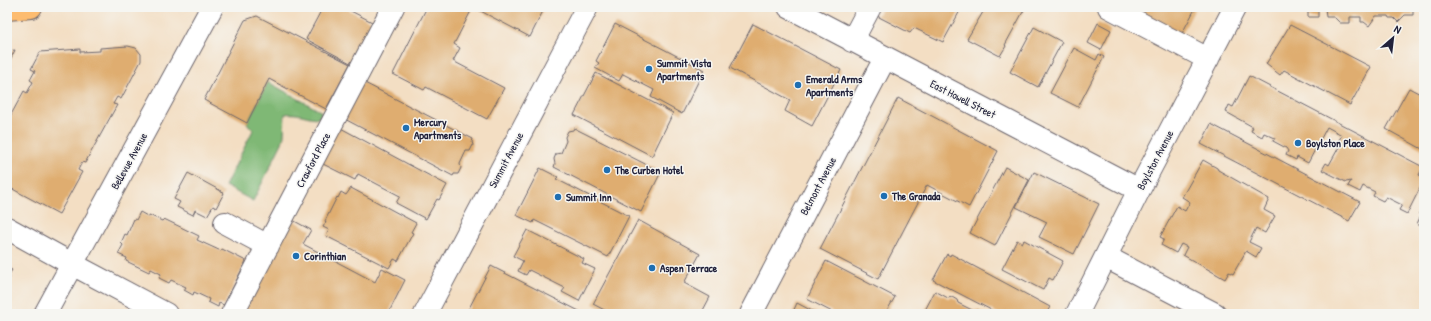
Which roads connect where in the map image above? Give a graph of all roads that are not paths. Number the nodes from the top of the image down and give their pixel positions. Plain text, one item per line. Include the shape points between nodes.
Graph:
1 (31, 7) edge
2 (212, 7) edge
3 (393, 7) edge
4 (587, 7) edge
5 (788, 7) edge
6 (870, 7) edge
7 (1109, 7) edge
8 (1235, 7) edge
9 (7, 8) edge
10 (852, 41) junction
11 (885, 58) junction
12 (1208, 60) junction
13 (1139, 190) junction
14 (225, 223) dead end
15 (7, 228) edge
16 (268, 246) junction
17 (1106, 257) junction
18 (72, 264) junction
19 (45, 314) edge
20 (166, 314) edge
21 (232, 314) edge
22 (425, 314) edge
23 (751, 314) edge
24 (1077, 314) edge
25 (1215, 314) edge

1 - 9 main road
2 - 18 street, Bellevue Avenue
3 - 16 street, Crawford Place
4 - 22 street, Summit Avenue
5 - 10 street, East Howell Street
6 - 10 street
7 - 12 street
8 - 12 street, Boylston Avenue
10 - 11 street, East Howell Street
11 - 13 street, East Howell Street
11 - 23 street, Belmont Avenue
12 - 13 street, Boylston Avenue
13 - 17 street, Boylston Avenue
14 - 16 street
15 - 18 street
16 - 21 street, Crawford Place
17 - 24 street, Boylston Avenue
17 - 25 street
18 - 19 street, Bellevue Avenue
18 - 20 street

